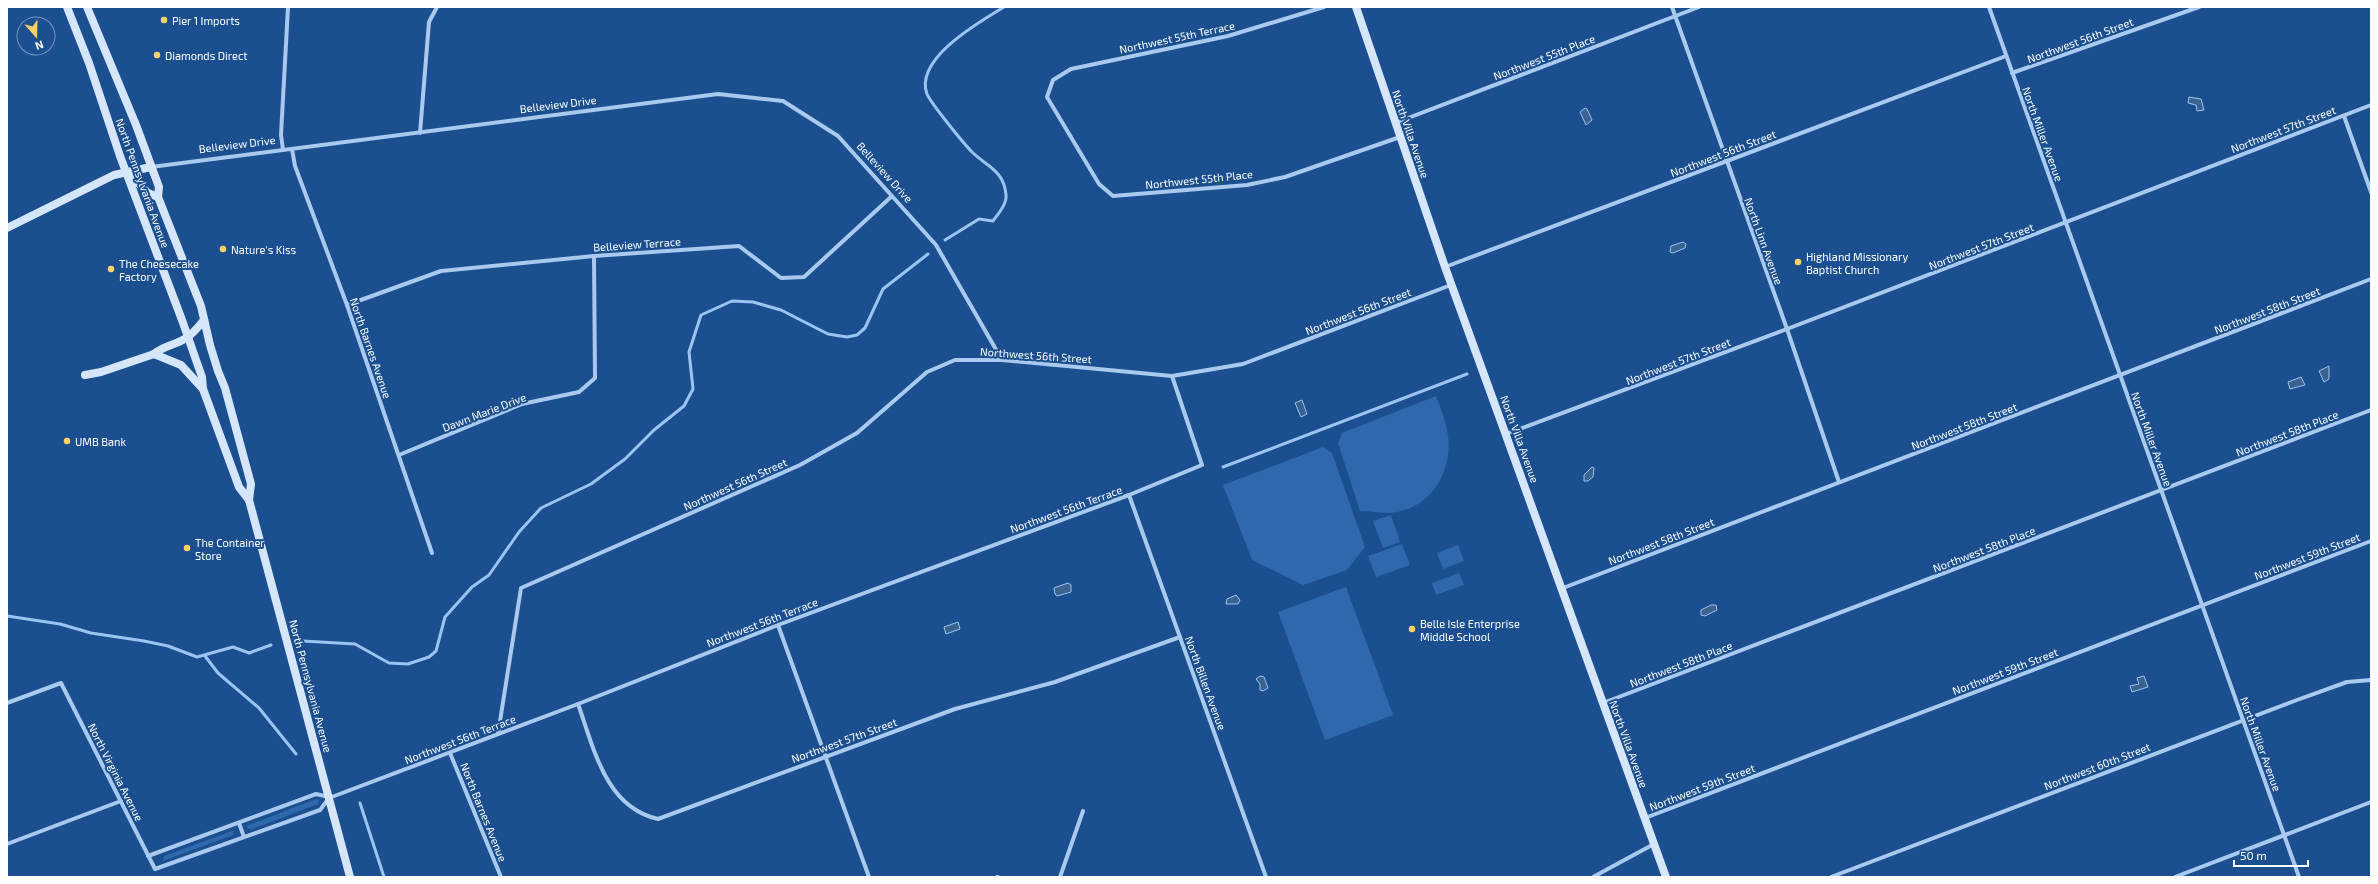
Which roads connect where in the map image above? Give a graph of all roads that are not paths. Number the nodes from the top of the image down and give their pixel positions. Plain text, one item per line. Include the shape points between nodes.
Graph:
1 (66, 7) edge
2 (87, 7) edge
3 (288, 7) edge
4 (437, 7) edge
5 (1324, 7) edge
6 (1356, 7) edge
7 (1672, 7) edge
8 (1699, 7) edge
9 (1989, 7) edge
10 (2199, 7) edge
11 (1675, 16) junction
12 (2006, 56) junction
13 (2012, 74) junction
14 (2371, 105) edge
15 (2344, 116) junction
16 (1395, 123) junction
17 (420, 133) junction
18 (1400, 137) junction
19 (292, 149) junction
20 (283, 150) junction
21 (1726, 162) junction
22 (151, 167) junction
23 (127, 172) junction
24 (2371, 192) edge
25 (892, 196) junction
26 (1113, 196) joint
27 (158, 197) junction
28 (2066, 223) junction
29 (7, 228) edge
30 (594, 256) junction
31 (1445, 267) junction
32 (2371, 279) edge
33 (1452, 284) junction
34 (347, 305) junction
35 (204, 320) junction
36 (1787, 329) junction
37 (188, 337) junction
38 (154, 354) junction
39 (1002, 360) junction
40 (84, 375) dead end
41 (1172, 376) junction
42 (2120, 377) junction
43 (203, 389) junction
44 (2371, 410) edge
45 (1506, 434) junction
46 (399, 456) junction
47 (1839, 482) junction
48 (2162, 492) junction
49 (1129, 495) junction
50 (249, 500) junction
51 (2371, 541) edge
52 (432, 553) dead end
53 (1563, 588) junction
54 (2202, 606) junction
55 (778, 625) junction
56 (1180, 637) junction
57 (2371, 680) edge
58 (7, 703) edge
59 (1603, 703) junction
60 (578, 704) junction
61 (2243, 721) junction
62 (498, 734) junction
63 (450, 753) junction
64 (827, 755) junction
65 (329, 798) junction
66 (121, 801) junction
67 (2371, 802) edge
68 (1083, 811) dead end
69 (1645, 818) junction
70 (239, 823) junction
71 (2284, 836) junction
72 (244, 837) junction
73 (7, 844) edge
74 (1654, 844) junction
75 (148, 856) junction
76 (155, 869) joint
77 (350, 877) edge
78 (501, 877) edge
79 (869, 877) edge
80 (1060, 877) edge
81 (1266, 877) edge
82 (1593, 877) edge
83 (1666, 877) edge
84 (1831, 877) edge
85 (2175, 877) edge
86 (2299, 877) edge

1 - 23 main road, North Pennsylvania Avenue via 89,63
2 - 22 main road, North Pennsylvania Avenue
3 - 20 street via 281,135
4 - 17 street via 429,22
5 - 26 street, Northwest 55th Terrace via 1228,36 1071,69 1053,80 1046,97 1099,184
6 - 16 main road, North Villa Avenue
7 - 11 street, North Linn Avenue
8 - 11 street, Northwest 55th Place
9 - 12 street, North Miller Avenue
10 - 13 street, Northwest 56th Street
11 - 16 street, Northwest 55th Place
11 - 21 street, North Linn Avenue
12 - 13 street, North Miller Avenue
12 - 21 street, Northwest 56th Street
13 - 28 street, North Miller Avenue
14 - 15 street, Northwest 57th Street
15 - 24 street
15 - 28 street, Northwest 57th Street
16 - 18 main road, North Villa Avenue
17 - 19 street, Belleview Drive
17 - 25 street, Belleview Drive via 718,94 783,101 838,136
18 - 26 street, Northwest 55th Place via 1285,177 1247,185
18 - 31 main road, North Villa Avenue
19 - 20 street, Belleview Drive
19 - 34 street, North Barnes Avenue via 295,166
20 - 22 street, Belleview Drive
21 - 31 street, Northwest 56th Street
21 - 36 street, North Linn Avenue
22 - 23 main road, Belleview Drive
22 - 27 main road, North Pennsylvania Avenue via 159,187
23 - 27 main road via 148,193
23 - 29 main road, Belleview Drive via 114,175
23 - 37 main road, North Pennsylvania Avenue
25 - 30 street, Belleview Terrace via 804,277 781,278 739,246
25 - 39 street, Belleview Drive via 936,245
27 - 35 main road, North Pennsylvania Avenue via 196,291
28 - 36 street, Northwest 57th Street
28 - 42 street, North Miller Avenue
30 - 34 street, Belleview Terrace via 441,271
30 - 46 street, Dawn Marie Drive via 595,378 579,392 522,404
31 - 33 main road, North Villa Avenue
32 - 42 street, Northwest 58th Street
33 - 41 street, Northwest 56th Street via 1243,364
33 - 45 main road, North Villa Avenue
34 - 46 street, North Barnes Avenue
35 - 37 main road
35 - 50 main road, North Pennsylvania Avenue via 251,484
36 - 45 street, Northwest 57th Street
36 - 47 street, North Linn Avenue
37 - 38 main road
37 - 43 main road, North Pennsylvania Avenue via 202,378
38 - 40 main road via 101,372
38 - 43 main road via 180,365
39 - 41 street, Northwest 56th Street
39 - 62 street, Northwest 56th Street via 956,360 927,372 857,433 800,466 522,588
41 - 49 street, Northwest 56th Terrace via 1202,465
42 - 47 street, Northwest 58th Street
42 - 48 street, North Miller Avenue
43 - 50 main road, North Pennsylvania Avenue via 239,487
44 - 48 street, Northwest 58th Place
45 - 53 main road, North Villa Avenue
46 - 52 street, North Barnes Avenue
47 - 53 street, Northwest 58th Street
48 - 54 street, North Miller Avenue
48 - 59 street, Northwest 58th Place
49 - 55 street, Northwest 56th Terrace
49 - 56 street, North Billen Avenue
50 - 65 main road, North Pennsylvania Avenue
51 - 54 street, Northwest 59th Street
53 - 59 main road, North Villa Avenue
54 - 61 street, North Miller Avenue
54 - 69 street, Northwest 59th Street
55 - 60 street, Northwest 56th Terrace
55 - 64 street
56 - 64 street, Northwest 57th Street via 1055,682 955,709
56 - 81 street, North Billen Avenue
57 - 61 street, Northwest 60th Street via 2347,682
58 - 66 street, North Virginia Avenue via 61,682
59 - 69 main road, North Villa Avenue
60 - 62 street, Northwest 56th Terrace
60 - 64 street, Northwest 57th Street via 606,779 613,791 644,816 658,819
61 - 71 street, North Miller Avenue
61 - 84 street, Northwest 60th Street
62 - 63 street, Northwest 56th Terrace
63 - 65 street, Northwest 56th Terrace
63 - 78 street, North Barnes Avenue
64 - 79 street
65 - 70 street, Northwest 56th Terrace via 316,794
65 - 72 street, Northwest 56th Terrace via 320,810
65 - 77 main road, North Pennsylvania Avenue
66 - 73 street
66 - 75 street, North Virginia Avenue
67 - 71 street
68 - 80 street
69 - 74 main road, North Villa Avenue
70 - 72 street
70 - 75 street, Northwest 56th Terrace
71 - 85 street
71 - 86 street, North Miller Avenue
72 - 76 street, Northwest 56th Terrace
74 - 82 street
74 - 83 main road, North Villa Avenue
75 - 76 street, North Virginia Avenue

